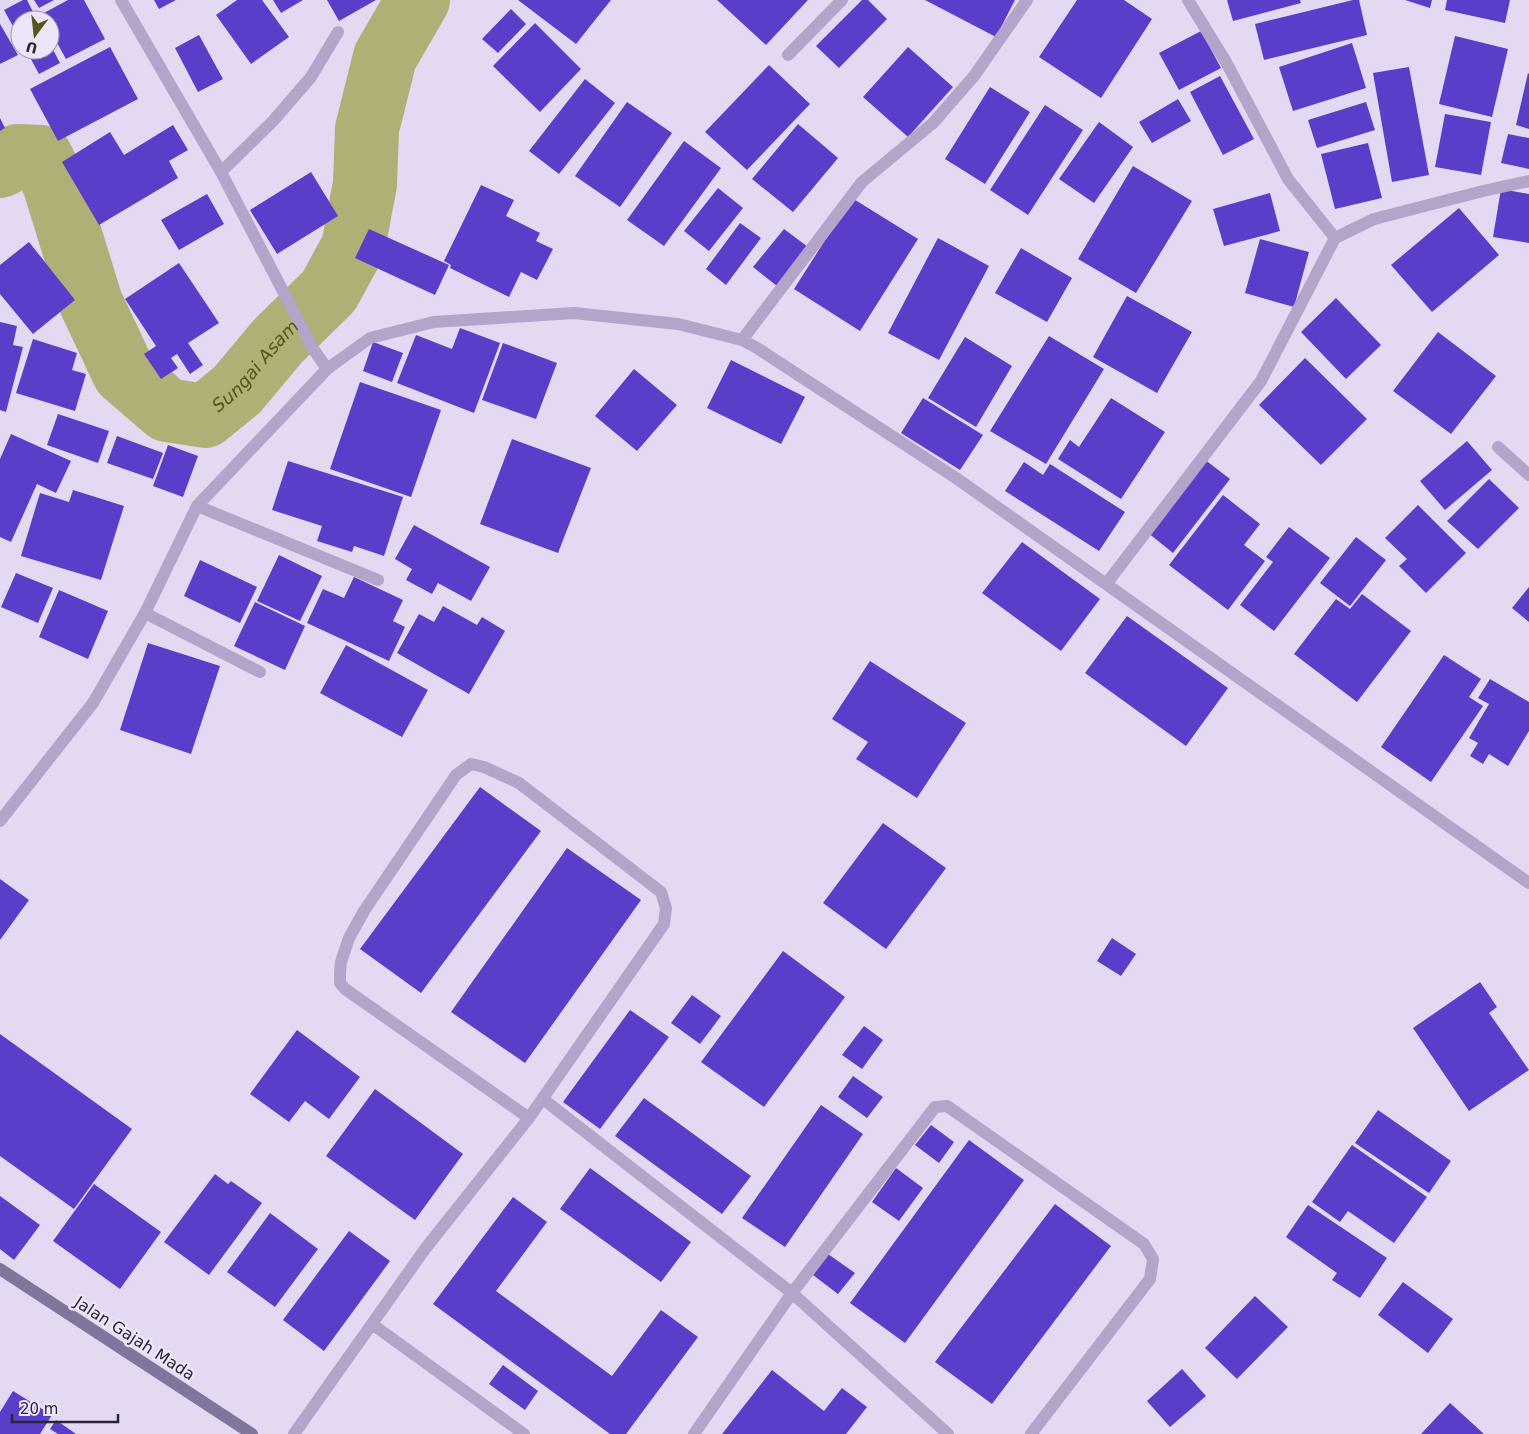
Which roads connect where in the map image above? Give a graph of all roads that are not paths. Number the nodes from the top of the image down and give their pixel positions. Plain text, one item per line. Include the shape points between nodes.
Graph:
1 (121, 0) edge
2 (842, 0) edge
3 (1027, 0) edge
4 (1188, 0) edge
5 (338, 32) dead end
6 (788, 55) dead end
7 (221, 172) junction
8 (1529, 181) edge
9 (1335, 238) junction
10 (742, 340) junction
11 (327, 369) junction
12 (1498, 447) dead end
13 (1529, 475) edge
14 (197, 506) junction
15 (378, 580) dead end
16 (1107, 583) junction
17 (145, 614) junction
18 (260, 672) dead end
19 (0, 821) edge
20 (1529, 883) edge
21 (543, 1099) junction
22 (529, 1118) junction
23 (0, 1269) edge
24 (792, 1293) junction
25 (372, 1324) junction
26 (252, 1434) edge
27 (294, 1434) edge
28 (524, 1434) edge
29 (694, 1434) edge
30 (948, 1434) edge
31 (1031, 1434) edge

1 - 7 street
2 - 6 street
3 - 10 street via 974,76 933,123 862,182
4 - 9 street via 1226,62 1288,178
5 - 7 street via 311,77 273,121
7 - 11 street via 312,347
8 - 9 street via 1374,219
9 - 16 street via 1261,381
10 - 11 street via 678,324 574,313 434,322 370,338
10 - 16 street via 956,478
11 - 14 street
12 - 13 street
14 - 15 street
14 - 17 street
16 - 20 street
17 - 18 street
17 - 19 street via 93,704
21 - 22 street
21 - 22 street via 664,924 666,908 661,892 519,783 471,764 456,775 364,911 349,938 341,962 340,983 344,990
21 - 24 street
22 - 25 street via 425,1249
23 - 26 main road, Jalan Gajah Mada
24 - 29 street
24 - 30 street
24 - 31 street via 935,1107 947,1106 1144,1244 1154,1259 1150,1279
25 - 27 street
25 - 28 street

